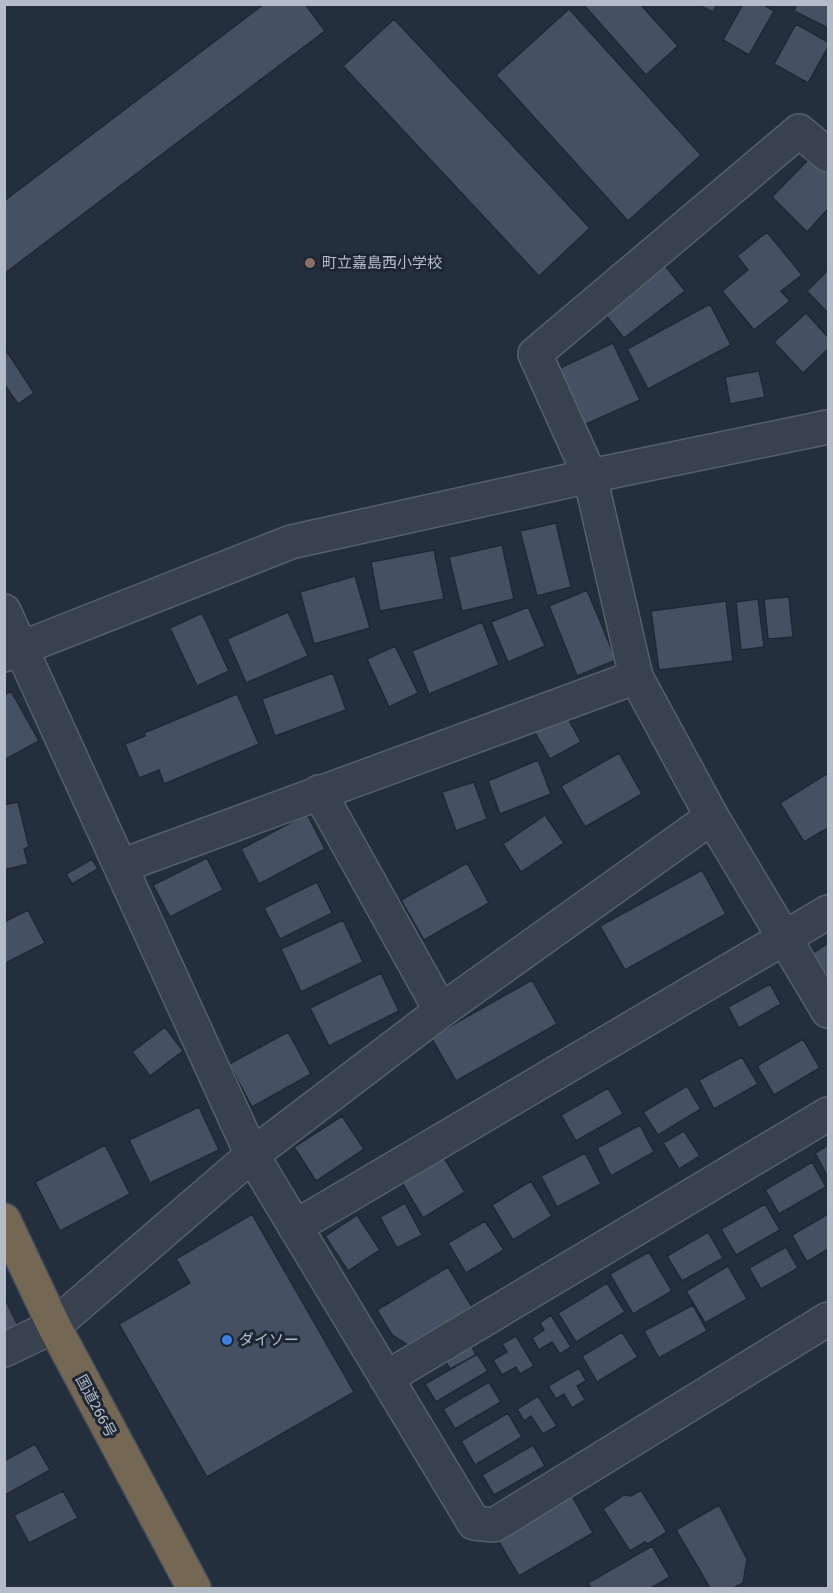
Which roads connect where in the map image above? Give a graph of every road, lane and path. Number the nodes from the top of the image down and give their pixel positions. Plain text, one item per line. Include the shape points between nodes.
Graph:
1 (828, 155) edge
2 (828, 427) edge
3 (590, 476) junction
4 (4, 611) edge
5 (13, 651) edge
6 (636, 677) junction
7 (319, 792) junction
8 (712, 817) junction
9 (121, 866) junction
10 (828, 912) edge
11 (785, 938) junction
12 (441, 1011) junction
13 (828, 1011) edge
14 (828, 1114) edge
15 (252, 1155) junction
16 (4, 1220) edge
17 (295, 1227) junction
18 (828, 1319) edge
19 (54, 1326) junction
20 (4, 1350) edge
21 (386, 1378) junction
22 (194, 1588) edge

1 - 3 street via 799,131 535,354
2 - 3 street
3 - 5 street via 291,542
3 - 6 street
4 - 5 street
5 - 9 street
6 - 7 street
6 - 8 street
7 - 9 street
7 - 12 street
8 - 11 street
8 - 12 street
9 - 15 street
10 - 11 street
11 - 13 street
11 - 17 street
12 - 15 street
14 - 21 street
15 - 17 street
15 - 19 street
16 - 19 highway, 国道266号
17 - 21 street
18 - 21 street via 494,1525 474,1523
19 - 20 street
19 - 22 highway, 国道266号

